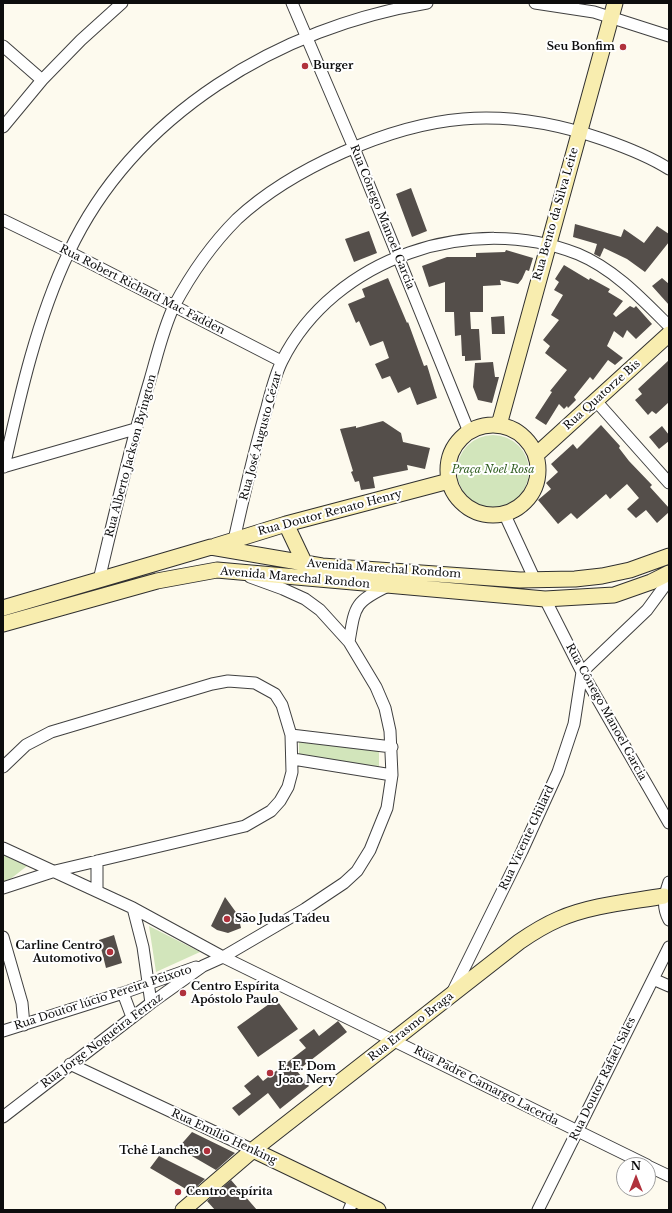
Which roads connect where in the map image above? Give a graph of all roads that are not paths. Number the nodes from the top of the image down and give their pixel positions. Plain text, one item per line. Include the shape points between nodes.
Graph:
1 (122, 3) edge
2 (292, 3) edge
3 (427, 3) edge
4 (535, 3) edge
5 (613, 10) edge
6 (669, 36) edge
7 (307, 37) junction
8 (3, 46) edge
9 (42, 80) junction
10 (3, 127) edge
11 (580, 132) junction
12 (354, 148) junction
13 (669, 170) edge
14 (3, 220) edge
15 (547, 243) junction
16 (69, 252) junction
17 (398, 258) junction
18 (174, 307) junction
19 (669, 326) edge
20 (669, 334) edge
21 (281, 362) junction
22 (596, 401) junction
23 (499, 425) junction
24 (135, 429) junction
25 (469, 432) junction
26 (536, 455) junction
27 (4, 467) edge
28 (449, 481) junction
29 (669, 483) edge
30 (504, 513) junction
31 (286, 524) junction
32 (234, 540) junction
33 (211, 547) junction
34 (669, 556) edge
35 (305, 564) junction
36 (233, 570) junction
37 (669, 573) edge
38 (99, 580) junction
39 (535, 580) junction
40 (669, 580) edge
41 (388, 586) junction
42 (544, 599) junction
43 (3, 608) edge
44 (3, 624) edge
45 (349, 642) junction
46 (582, 672) junction
47 (291, 735) junction
48 (392, 747) junction
49 (293, 759) junction
50 (3, 767) edge
51 (392, 775) junction
52 (669, 823) edge
53 (3, 848) edge
54 (97, 861) junction
55 (54, 871) junction
56 (669, 882) edge
57 (3, 888) edge
58 (97, 892) junction
59 (664, 896) junction
60 (133, 908) junction
61 (669, 920) edge
62 (3, 937) edge
63 (669, 947) edge
64 (223, 957) junction
65 (203, 966) junction
66 (653, 979) junction
67 (147, 985) junction
68 (669, 986) edge
69 (123, 993) junction
70 (450, 997) junction
71 (150, 1003) junction
72 (132, 1017) junction
73 (24, 1025) junction
74 (3, 1031) edge
75 (395, 1040) junction
76 (70, 1064) junction
77 (3, 1117) edge
78 (577, 1131) junction
79 (254, 1150) junction
80 (631, 1157) edge
81 (656, 1170) edge
82 (669, 1176) edge
83 (352, 1204) edge
84 (183, 1210) edge
85 (378, 1210) edge
86 (538, 1210) edge

1 - 9 street
2 - 7 street, Rua Cônego Manoel Garcia
3 - 7 street via 361,16
4 - 5 street
5 - 6 street
5 - 11 main road, Rua Bento da Silva Leite
7 - 12 street, Rua Cônego Manoel Garcia
7 - 16 street via 271,52 236,72 175,117 118,175 88,216
8 - 9 street
9 - 10 street
11 - 12 street, Rua Alberto Jackson Byington via 522,121 463,119 390,134
11 - 13 street, Rua Alberto Jackson Byington via 624,147
11 - 15 main road, Rua Bento da Silva Leite
12 - 17 street, Rua Cônego Manoel Garcia
12 - 18 street, Rua Alberto Jackson Byington via 294,179 239,218 206,255
14 - 16 street, Rua Robert Richard Mac Fadden
15 - 17 street, Rua José Augusto Cézar via 510,239 463,239 440,243
15 - 19 street, Rua José Augusto Cézar via 580,255 618,278
15 - 23 main road, Rua Bento da Silva Leite
16 - 18 street, Rua Robert Richard Mac Fadden
16 - 27 street via 32,353
17 - 21 street, Rua José Augusto Cézar via 362,275 327,301
17 - 25 street, Rua Cônego Manoel Garcia
18 - 21 street, Rua Robert Richard Mac Fadden
18 - 24 street, Rua Alberto Jackson Byington
20 - 22 main road, Rua Quatorze Bis
21 - 32 street, Rua José Augusto Cézar via 260,429
22 - 26 main road, Rua Quatorze Bis
22 - 29 street
23 - 25 main road via 483,426
23 - 26 main road via 515,431 528,441
24 - 27 street
24 - 38 street, Rua Alberto Jackson Byington
25 - 28 main road via 458,441 451,453
26 - 30 main road via 537,480 532,491 515,509
28 - 30 main road via 455,494 470,508 490,514
28 - 31 main road, Rua Doutor Renato Henry
30 - 39 street
31 - 32 main road, Rua Doutor Renato Henry
31 - 35 main road
32 - 33 main road, Rua Doutor Renato Henry
33 - 35 main road, Avenida Marechal Rondom
33 - 38 main road, Avenida Marechal Rondom
34 - 39 main road, Avenida Marechal Rondom via 630,570 602,576
35 - 39 main road, Avenida Marechal Rondom
36 - 41 main road, Avenida Marechal Rondon
36 - 44 main road, Avenida Marechal Rondon via 196,572 157,581
36 - 45 street via 304,600 320,610
37 - 42 main road, Avenida Marechal Rondon via 614,595
38 - 43 main road, Avenida Marechal Rondom
40 - 46 street via 647,610
41 - 42 main road, Avenida Marechal Rondon
41 - 45 street via 369,595 356,607
42 - 46 street, Rua Cônego Manoel Garcia
45 - 48 street via 376,687 385,708
46 - 52 street, Rua Cônego Manoel Garcia
46 - 70 street, Rua Vicente Ghilard via 574,724 558,772
47 - 48 street
47 - 49 street
47 - 50 street via 287,718 275,694 255,683 228,681 144,703 51,732 26,746
48 - 51 street
49 - 51 street
49 - 54 street via 288,787 271,811 259,820 245,826
51 - 64 street via 385,814 370,850 357,870 344,883 323,897
53 - 55 street, Rua Padre Camargo Lacerda
54 - 55 street
54 - 58 street
55 - 57 street
55 - 58 street, Rua Padre Camargo Lacerda
56 - 59 street
58 - 60 street, Rua Padre Camargo Lacerda
59 - 61 street via 665,913
59 - 70 main road, Rua Erasmo Braga via 598,908 560,919 519,942
60 - 64 street, Rua Padre Camargo Lacerda
60 - 67 street via 143,947
62 - 73 street via 22,1003
63 - 66 street, Rua Doutor Rafael Sales
64 - 65 street, Rua Jorge Nogueira Ferraz
64 - 75 street, Rua Padre Camargo Lacerda
65 - 67 street, Rua Doutor lúcio Pereira Peixoto
65 - 71 street, Rua Jorge Nogueira Ferraz
66 - 68 street
66 - 78 street, Rua Doutor Rafael Sales
67 - 69 street, Rua Doutor lúcio Pereira Peixoto
67 - 71 street
69 - 72 street
69 - 73 street, Rua Doutor lúcio Pereira Peixoto
70 - 75 main road, Rua Erasmo Braga
71 - 72 street, Rua Jorge Nogueira Ferraz
72 - 76 street, Rua Jorge Nogueira Ferraz
73 - 74 street, Rua Doutor lúcio Pereira Peixoto
75 - 78 street, Rua Padre Camargo Lacerda
75 - 79 main road, Rua Erasmo Braga
76 - 77 street, Rua Jorge Nogueira Ferraz
76 - 79 street, Rua Emílio Henking
78 - 80 street, Rua Padre Camargo Lacerda
78 - 86 street, Rua Doutor Rafael Sales
79 - 83 main road, Rua Emílio Henking
79 - 84 main road, Rua Erasmo Braga
81 - 82 street, Rua Padre Camargo Lacerda
83 - 85 main road, Rua Emílio Henking

